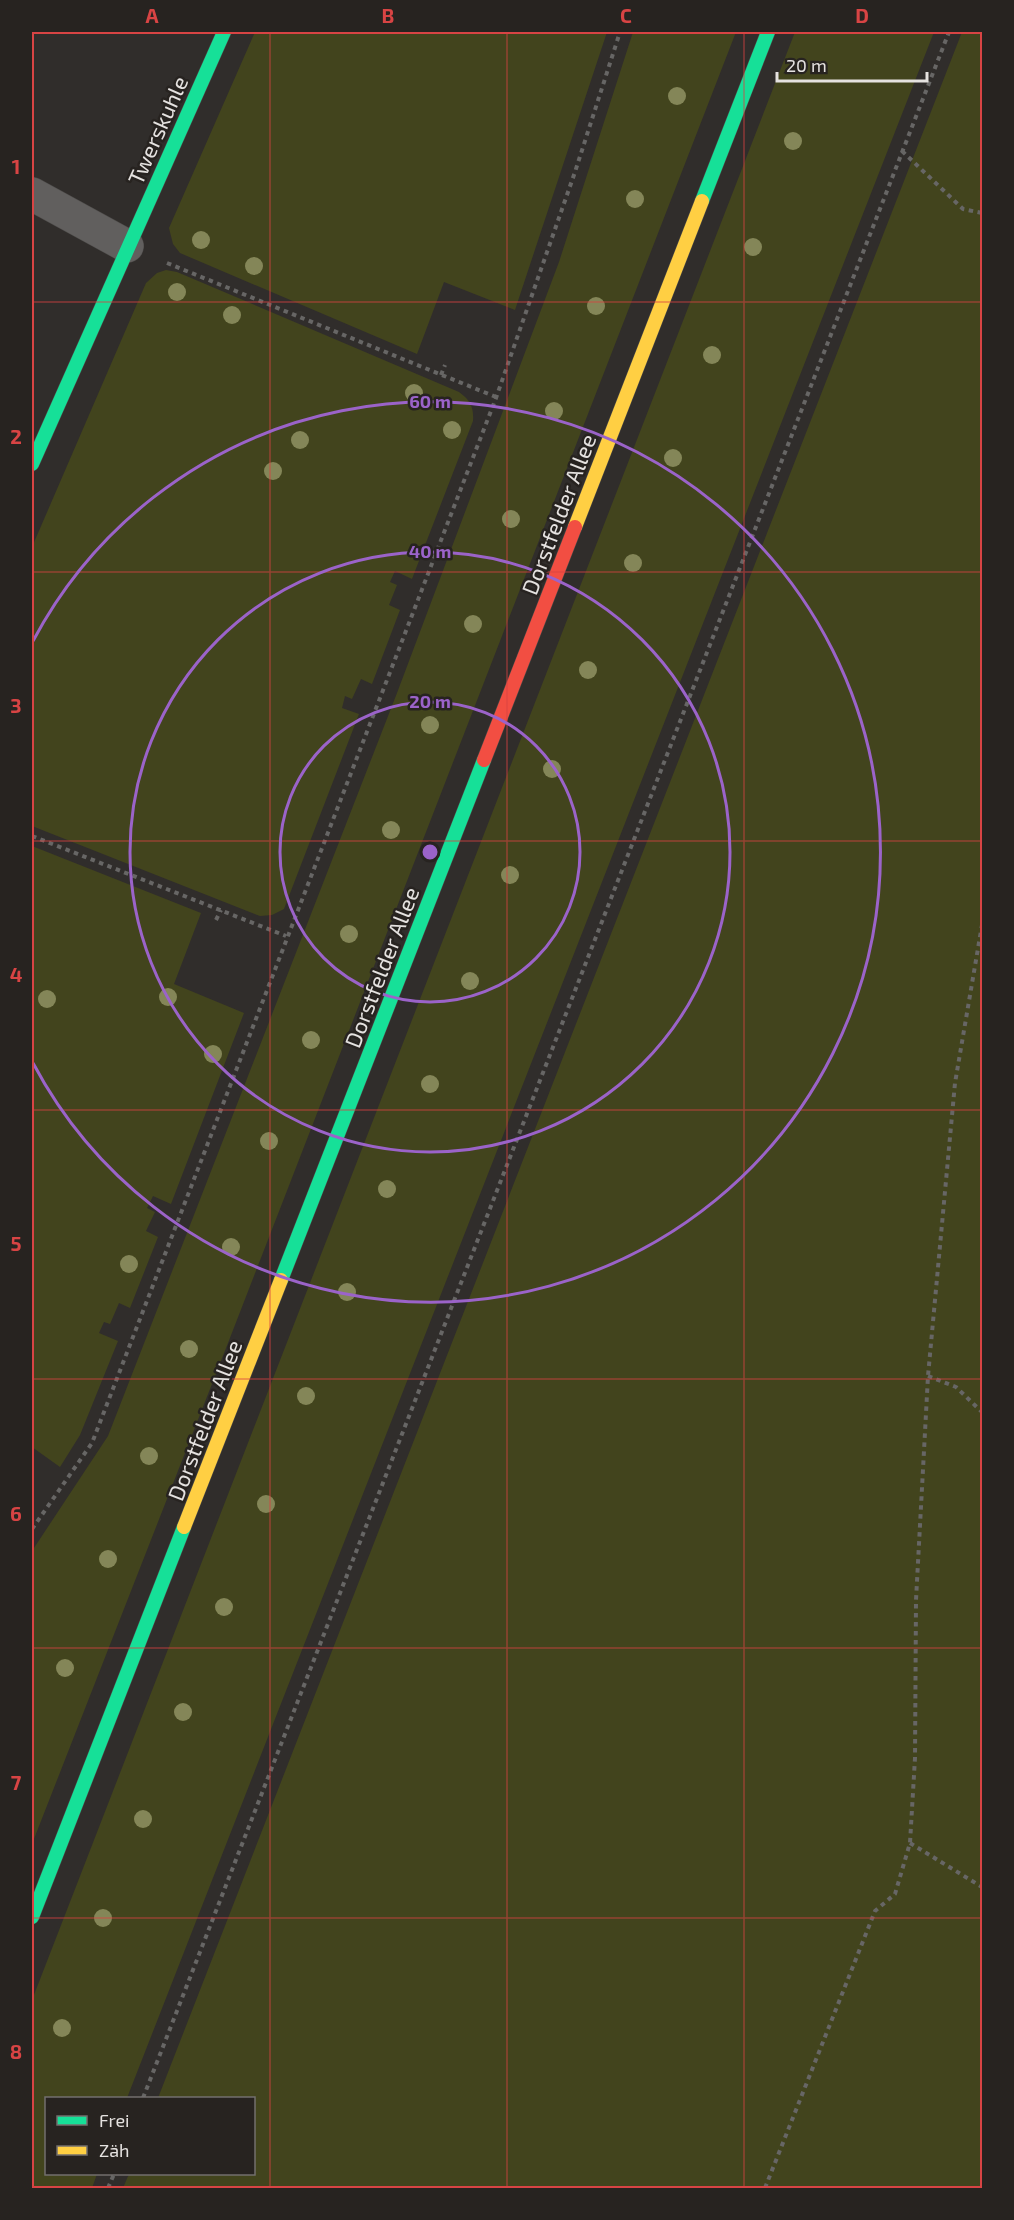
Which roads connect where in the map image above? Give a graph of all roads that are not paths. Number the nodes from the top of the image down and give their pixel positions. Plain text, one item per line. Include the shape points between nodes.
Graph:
1 (224, 32) edge
2 (768, 32) edge
3 (32, 194) edge
4 (128, 246) junction
5 (32, 464) edge
6 (32, 1917) edge

1 - 4 main road, Twerskuhle
2 - 6 main road, Dorstfelder Allee
3 - 4 street
4 - 5 main road, Twerskuhle

